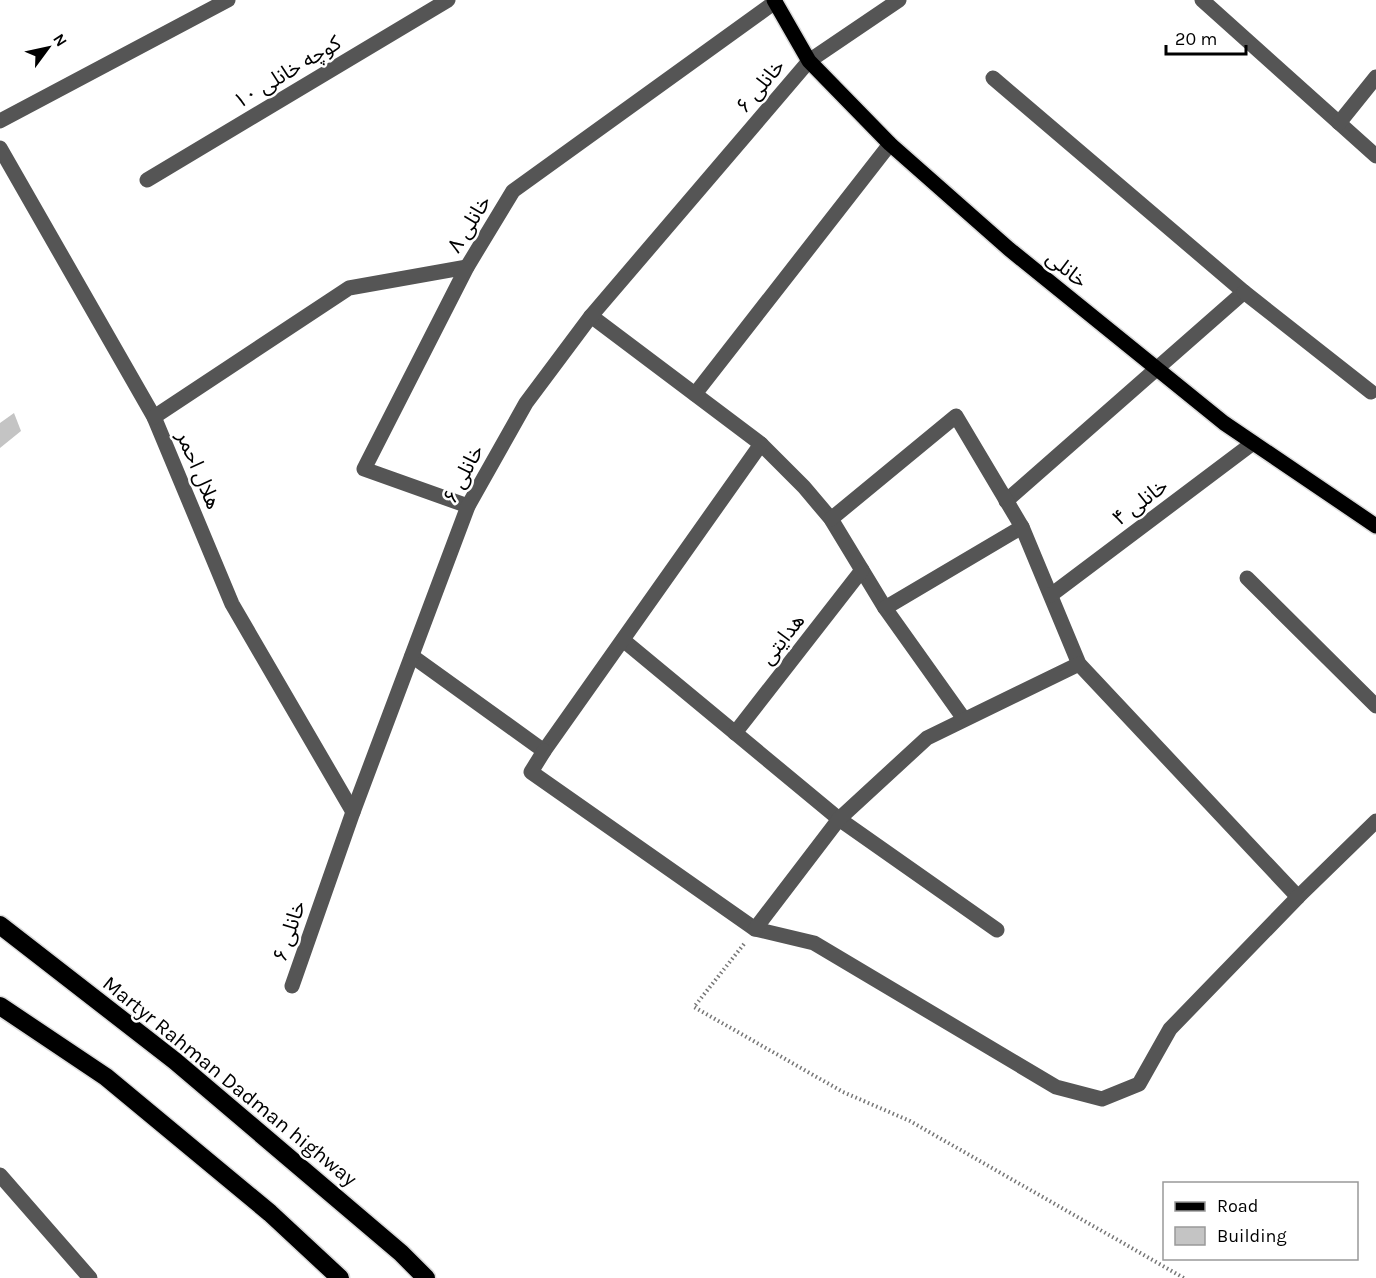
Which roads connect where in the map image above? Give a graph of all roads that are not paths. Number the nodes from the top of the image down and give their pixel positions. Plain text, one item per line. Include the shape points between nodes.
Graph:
1 (228, 0) edge
2 (448, 0) edge
3 (898, 0) edge
4 (1202, 0) edge
5 (775, 1) edge
6 (809, 61) junction
7 (1376, 77) edge
8 (993, 78) dead end
9 (0, 121) edge
10 (1340, 123) junction
11 (890, 144) junction
12 (0, 148) edge
13 (1376, 156) edge
14 (147, 180) dead end
15 (466, 267) junction
16 (1244, 292) junction
17 (591, 316) junction
18 (1156, 369) junction
19 (1371, 392) dead end
20 (695, 394) junction
21 (154, 417) junction
22 (1253, 443) junction
23 (761, 444) junction
24 (1006, 501) junction
25 (468, 506) junction
26 (831, 519) junction
27 (1376, 526) edge
28 (1022, 527) junction
29 (862, 570) junction
30 (1247, 578) dead end
31 (1051, 595) junction
32 (885, 608) junction
33 (623, 640) junction
34 (412, 656) junction
35 (1079, 664) junction
36 (1376, 706) edge
37 (964, 719) junction
38 (735, 734) junction
39 (544, 752) junction
40 (353, 812) junction
41 (839, 819) junction
42 (1376, 821) edge
43 (1298, 897) junction
44 (0, 925) edge
45 (755, 929) junction
46 (997, 930) dead end
47 (292, 986) dead end
48 (0, 1006) edge
49 (0, 1175) edge
50 (90, 1278) edge
51 (340, 1278) edge
52 (426, 1278) edge

1 - 9 street
2 - 14 street, کوچه خانلی ۱۰
3 - 6 street, خانلی ۶
4 - 10 street
5 - 6 main road, خانلی
5 - 15 street, خانلی ۸ via 513,191
6 - 11 main road, خانلی
6 - 17 street, خانلی ۶
7 - 10 street
8 - 16 street
10 - 13 street
11 - 18 main road, خانلی via 1009,249
11 - 20 street
12 - 21 street, هلال احمر
15 - 21 street via 349,288
15 - 25 street, خانلی ۸ via 364,469
16 - 18 street
16 - 19 street
17 - 20 street
17 - 25 street, خانلی ۶ via 526,403
18 - 22 main road, خانلی
18 - 24 street
20 - 23 street
21 - 40 street, هلال احمر via 232,604
22 - 27 main road, خانلی
22 - 31 street, خانلی ۴
23 - 26 street
23 - 33 street
24 - 26 street via 956,416
24 - 28 street
25 - 34 street, خانلی ۶
26 - 29 street
28 - 31 street
28 - 32 street
29 - 32 street
29 - 38 street, هدایتی
30 - 36 street
31 - 35 street
32 - 37 street
33 - 38 street
33 - 39 street
34 - 39 street
34 - 40 street, خانلی ۶
35 - 37 street
35 - 43 street
37 - 41 street via 927,738
38 - 41 street
39 - 45 street via 531,772
40 - 47 street, خانلی ۶
41 - 45 street
41 - 46 street
42 - 43 street
43 - 45 street via 1170,1029 1139,1084 1102,1099 1056,1087 814,943
44 - 52 highway, Martyr Rahman Dadman highway via 174,1061
48 - 51 highway via 106,1077 270,1213
49 - 50 street

